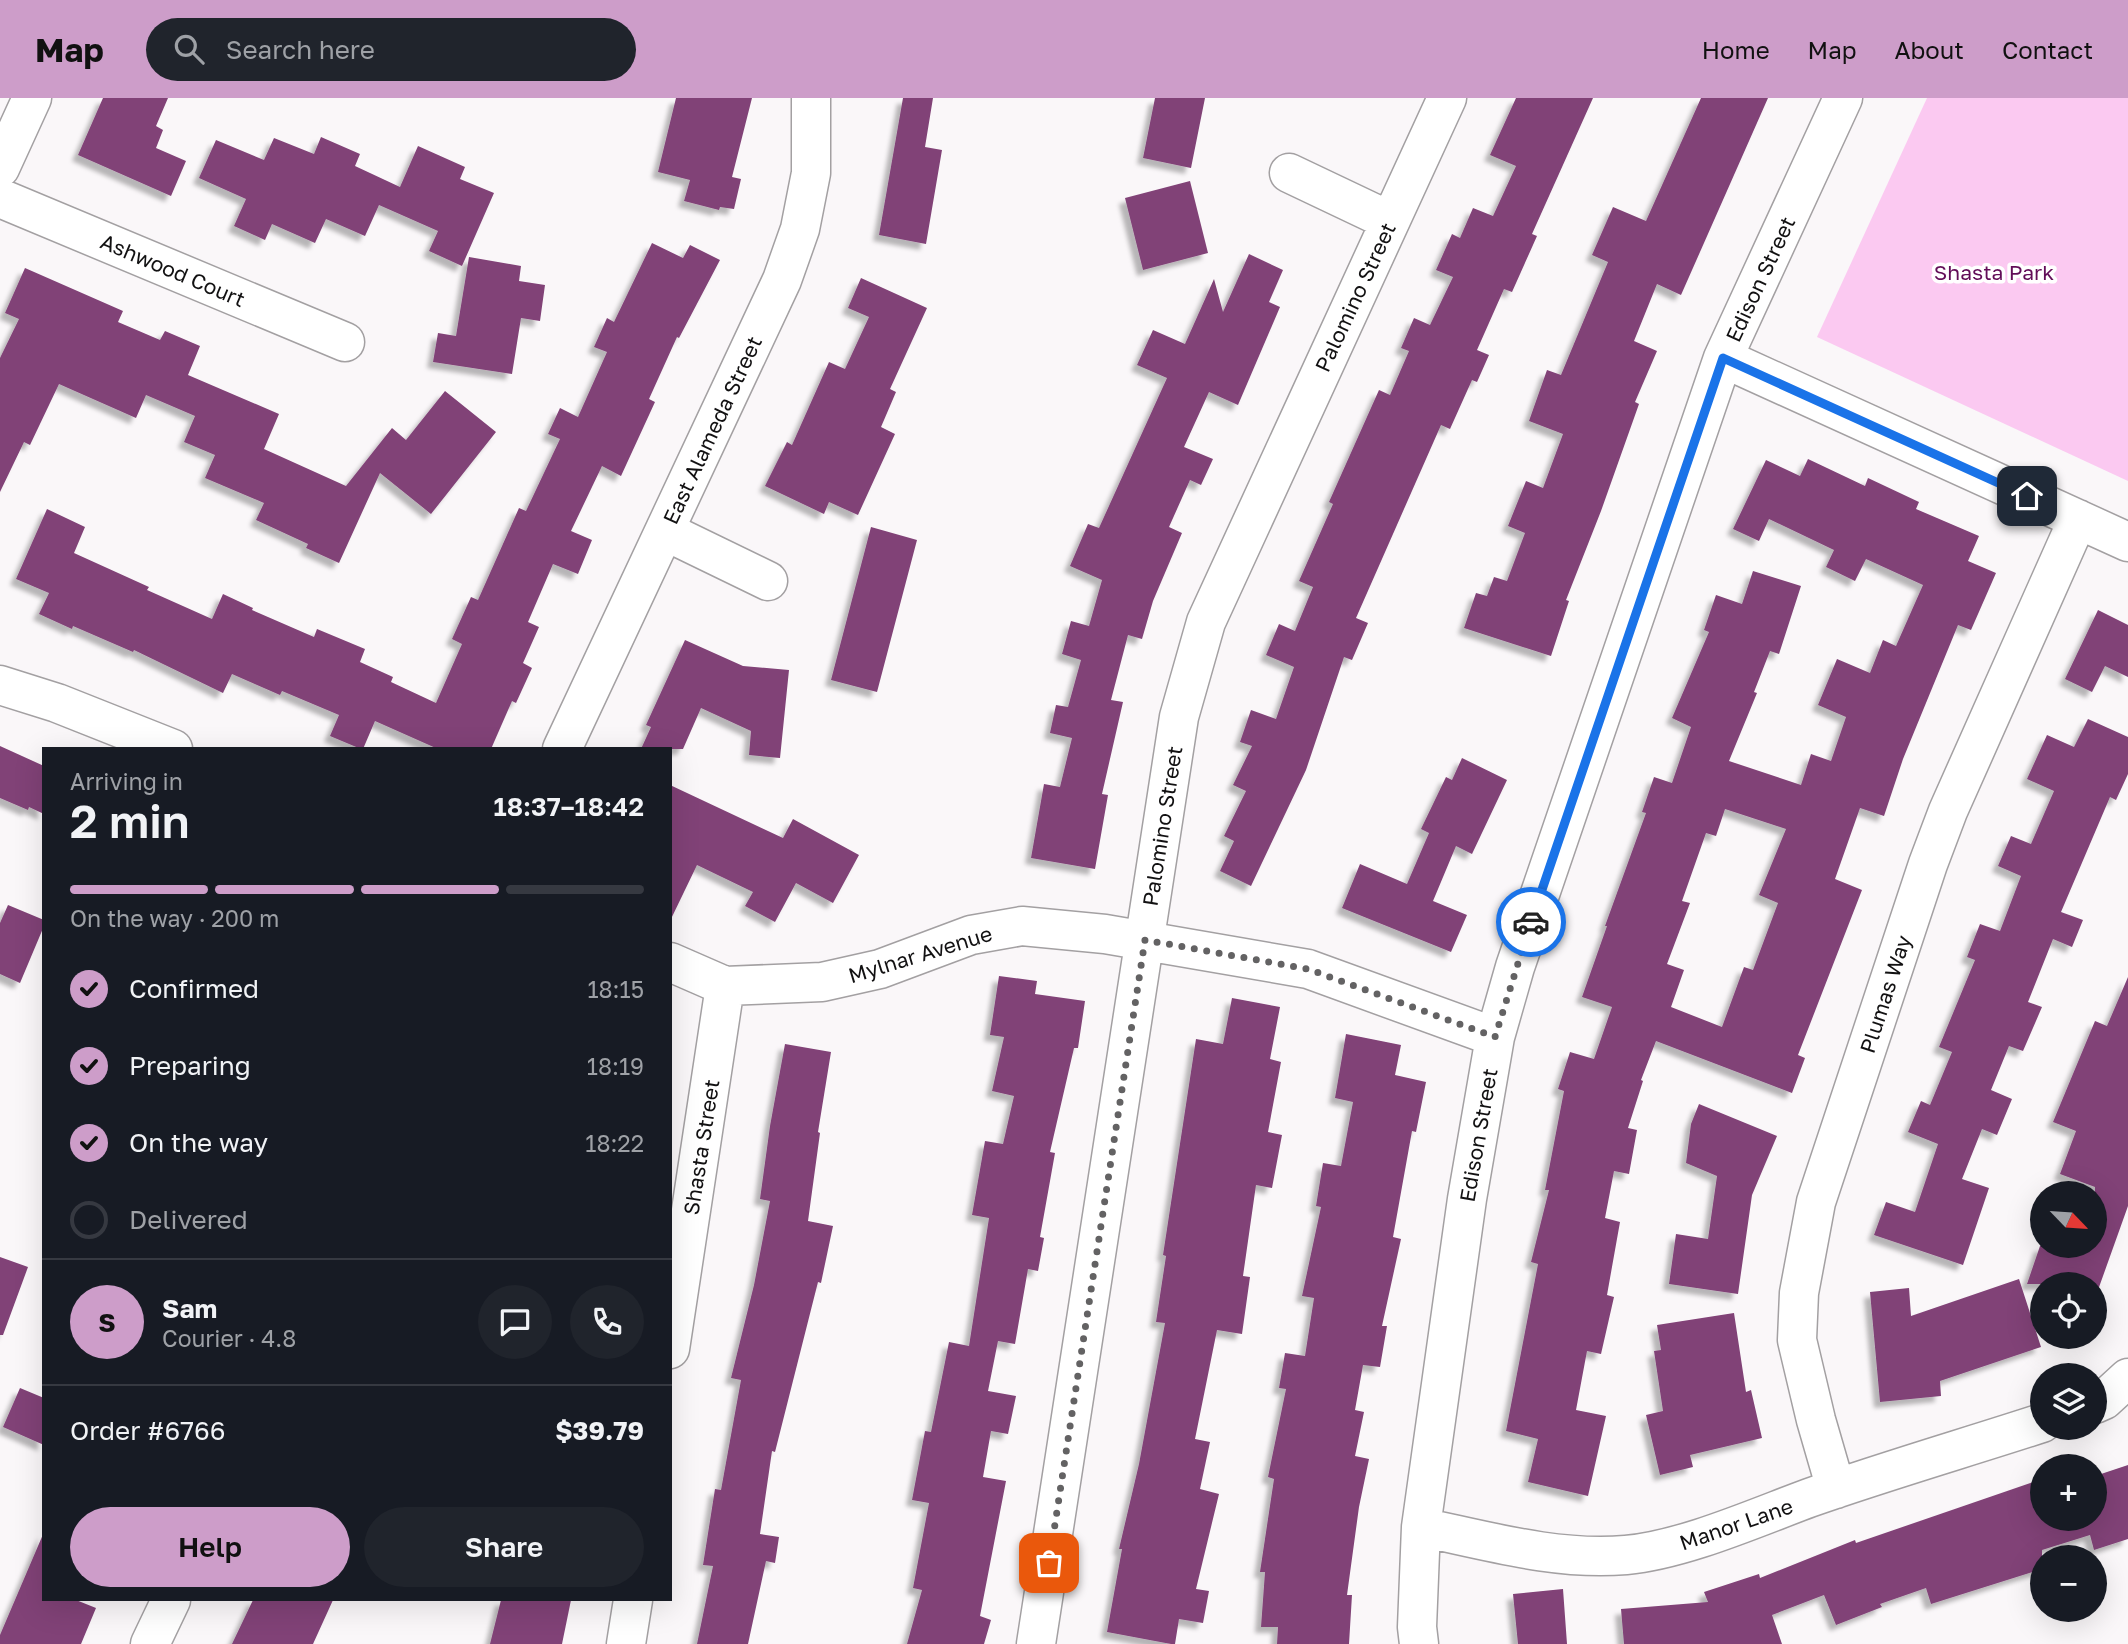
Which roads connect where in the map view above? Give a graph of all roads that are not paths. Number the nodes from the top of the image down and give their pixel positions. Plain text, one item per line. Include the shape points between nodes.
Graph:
1 (32, 98) edge
2 (811, 98) edge
3 (1447, 98) edge
4 (1843, 98) edge
5 (0, 168) edge
6 (1289, 173) dead end
7 (0, 198) edge
8 (1390, 221) junction
9 (345, 342) dead end
10 (1723, 358) junction
11 (2078, 519) junction
12 (665, 531) junction
13 (2128, 542) edge
14 (768, 581) dead end
15 (0, 685) edge
16 (168, 747) edge
17 (563, 747) edge
18 (1145, 940) junction
19 (672, 963) edge
20 (725, 986) junction
21 (1495, 1037) junction
22 (672, 1336) edge
23 (2128, 1378) edge
24 (2107, 1397) edge
25 (2030, 1427) edge
26 (1836, 1489) junction
27 (1422, 1527) junction
28 (171, 1601) edge
29 (633, 1601) edge
30 (150, 1644) edge
31 (626, 1644) edge
32 (1036, 1644) edge
33 (1419, 1644) edge

1 - 5 street
2 - 12 street, East Alameda Street via 811,173 800,229 782,280
3 - 8 street, Palomino Street
4 - 10 street, Edison Street
6 - 8 street
7 - 9 street, Ashwood Court
8 - 18 street, Palomino Street via 1206,622 1179,718
10 - 11 street
10 - 21 street, Edison Street
11 - 13 street
11 - 26 street, Plumas Way via 1948,811 1816,1202 1799,1293 1797,1340
12 - 14 street
12 - 17 street, East Alameda Street
15 - 16 street
18 - 20 street, Mylnar Avenue via 1022,926 971,936 880,969 822,982
18 - 21 street, Mylnar Avenue via 1308,969
18 - 32 street, Palomino Street
19 - 20 street, Mylnar Avenue
20 - 22 street, Shasta Street
21 - 27 street, Edison Street via 1467,1199
23 - 24 street
25 - 26 street, Manor Lane
26 - 27 street, Manor Lane via 1675,1546 1626,1555 1518,1548
27 - 33 street, Edison Street
28 - 30 street
29 - 31 street

